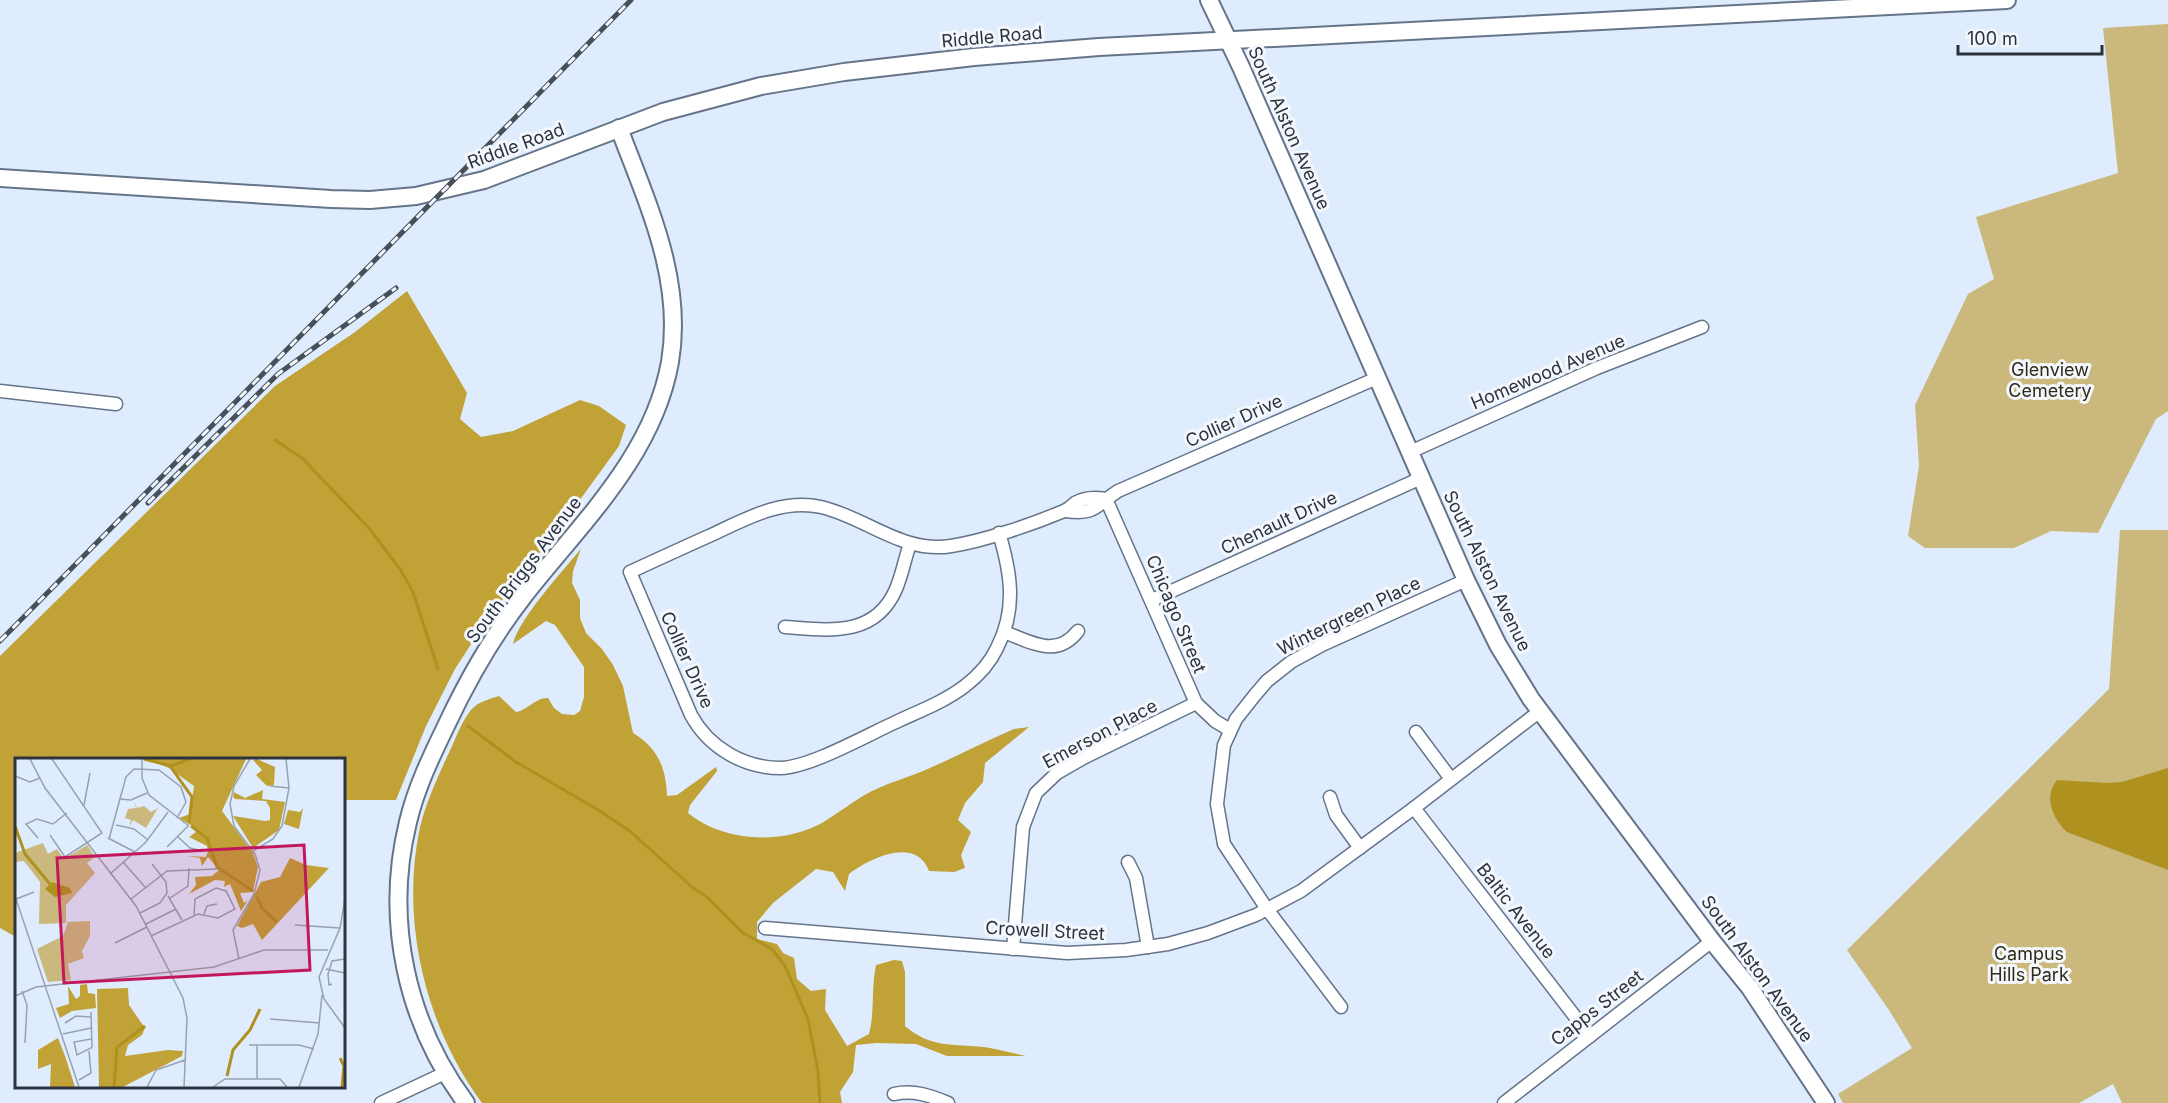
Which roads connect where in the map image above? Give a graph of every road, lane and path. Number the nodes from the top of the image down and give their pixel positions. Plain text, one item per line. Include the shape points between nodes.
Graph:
1 (1209, 0) edge
2 (2007, 0) edge
3 (1228, 40) junction
4 (619, 128) junction
5 (0, 178) edge
6 (1702, 327) dead end
7 (1377, 378) junction
8 (0, 391) edge
9 (116, 404) dead end
10 (1410, 453) junction
11 (1421, 478) junction
12 (1106, 499) junction
13 (999, 533) junction
14 (910, 543) junction
15 (1466, 580) junction
16 (1152, 600) junction
17 (785, 627) dead end
18 (1078, 631) dead end
19 (1005, 632) junction
20 (1196, 703) junction
21 (1540, 711) junction
22 (1230, 730) junction
23 (1416, 732) dead end
24 (1451, 778) junction
25 (1330, 797) dead end
26 (1414, 808) junction
27 (1360, 848) junction
28 (1128, 861) dead end
29 (1267, 909) junction
30 (765, 928) dead end
31 (1712, 941) junction
32 (1148, 947) junction
33 (1013, 949) junction
34 (1341, 1007) dead end
35 (1590, 1036) junction
36 (445, 1073) junction
37 (894, 1094) dead end
38 (381, 1103) edge
39 (466, 1103) edge
40 (948, 1103) edge
41 (1504, 1103) edge
42 (1826, 1103) edge

1 - 3 street, South Alston Avenue
2 - 3 street, Riddle Road
3 - 4 street, Riddle Road via 1000,54 844,72 723,95
3 - 7 street, South Alston Avenue
4 - 5 street, Riddle Road via 484,180 395,199 331,200
4 - 36 street, South Briggs Avenue via 666,260 673,307 670,363 654,417 638,450 495,636 460,696 417,792 401,854 400,937 412,998
6 - 10 street, Homewood Avenue via 1597,368
7 - 10 street, South Alston Avenue
7 - 12 street, Collier Drive
8 - 9 street
10 - 11 street, South Alston Avenue
11 - 15 street, South Alston Avenue
11 - 16 street, Chenault Drive
12 - 13 street, Collier Drive via 1093,497 1066,511
12 - 16 street, Chicago Street
13 - 14 street, Collier Drive via 949,547
13 - 19 street, Collier Drive via 1011,580
14 - 17 street via 896,588 875,616 839,630
14 - 19 street, Collier Drive via 835,511 786,506 760,513 630,572 700,730 730,755 769,767 802,764 950,696 987,664
15 - 21 street, South Alston Avenue via 1498,645
15 - 22 street, Wintergreen Place via 1291,662 1267,681
16 - 20 street, Chicago Street
18 - 19 street via 1071,640 1054,647
20 - 22 street, Chicago Street
20 - 33 street, Emerson Place via 1057,773 1036,793 1023,827
21 - 24 street, Crowell Street
21 - 31 street, South Alston Avenue
22 - 29 street, Wintergreen Place via 1224,745 1217,804 1221,834
23 - 24 street
24 - 26 street, Crowell Street
25 - 27 street via 1336,815
26 - 27 street, Crowell Street
26 - 35 street, Baltic Avenue
27 - 29 street, Crowell Street via 1301,891
28 - 32 street via 1136,878
29 - 32 street, Crowell Street via 1208,933
29 - 34 street, Wintergreen Place
30 - 33 street, Crowell Street
31 - 35 street, Capps Street
31 - 42 street, South Alston Avenue via 1768,1013
32 - 33 street, Crowell Street via 1095,953
35 - 41 street, Capps Street
36 - 38 street
36 - 39 street, South Briggs Avenue
37 - 40 street via 919,1092

